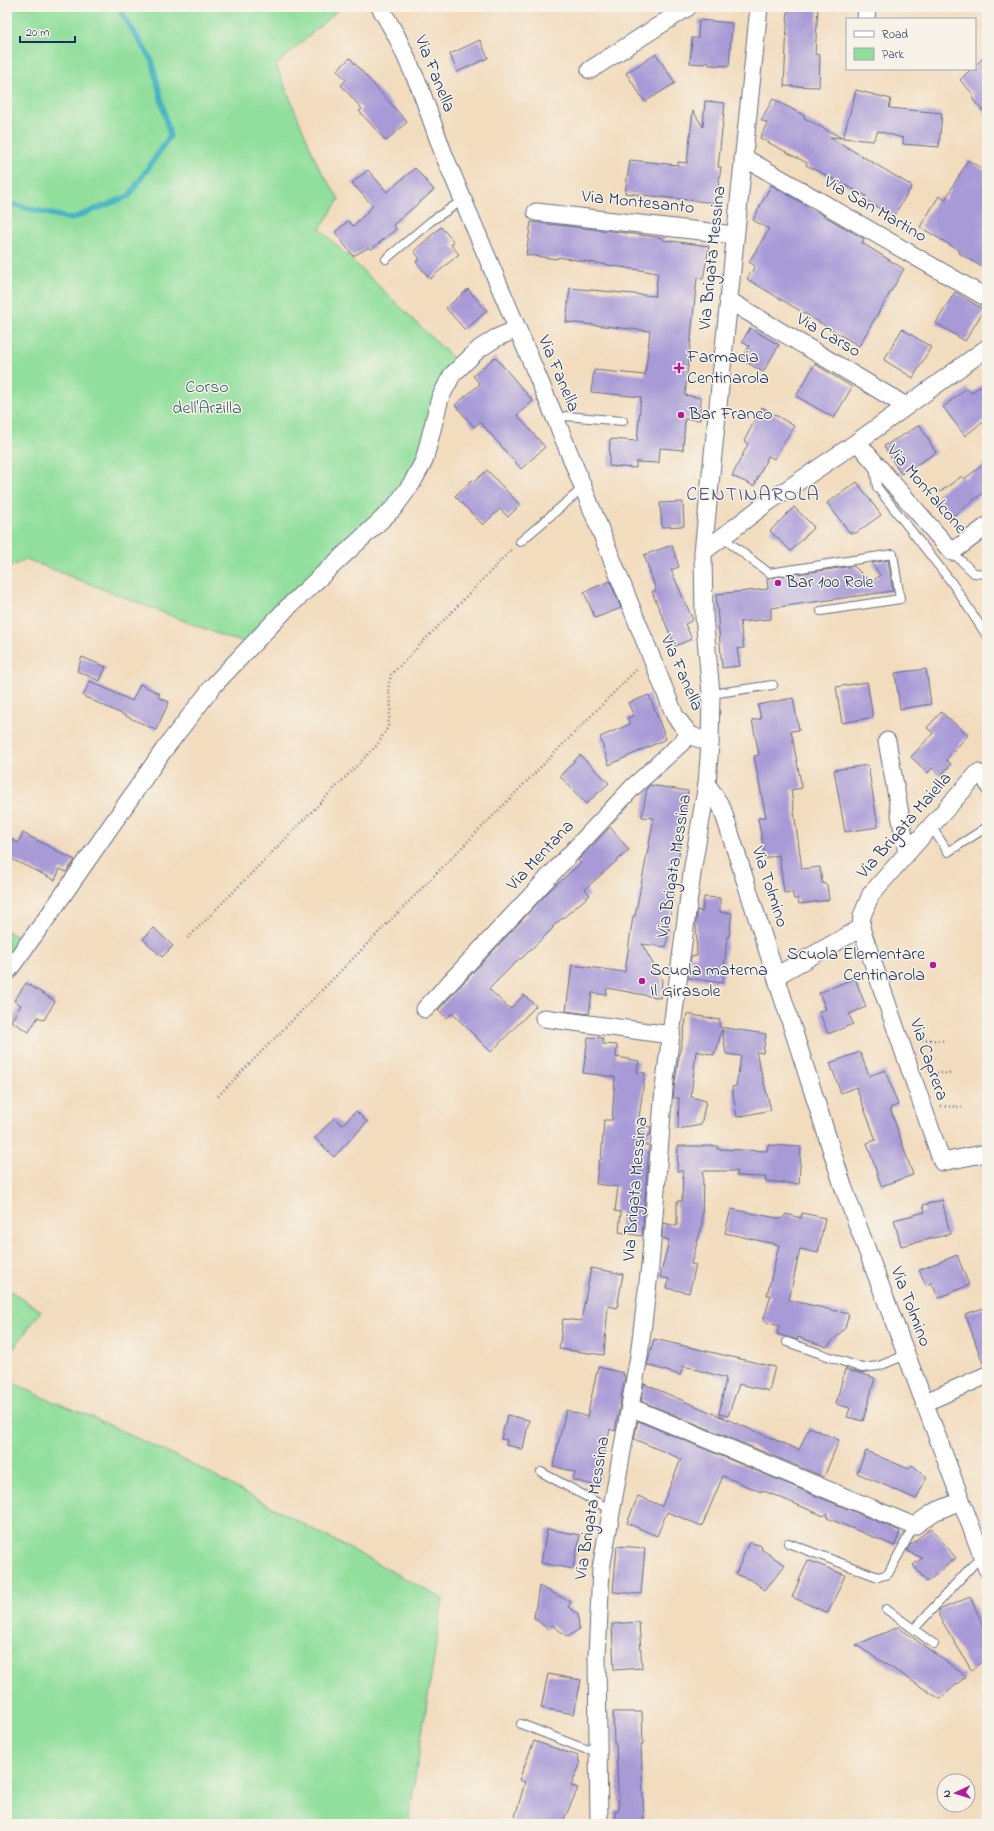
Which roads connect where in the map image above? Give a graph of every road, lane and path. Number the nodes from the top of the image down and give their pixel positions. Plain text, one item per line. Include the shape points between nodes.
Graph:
1 (380, 7) edge
2 (688, 7) edge
3 (759, 7) edge
4 (867, 7) edge
5 (866, 18) edge
6 (590, 70) dead end
7 (743, 157) junction
8 (463, 200) junction
9 (536, 212) dead end
10 (735, 235) junction
11 (386, 259) dead end
12 (987, 298) edge
13 (728, 300) junction
14 (517, 329) junction
15 (987, 348) edge
16 (906, 406) junction
17 (556, 420) junction
18 (623, 421) dead end
19 (856, 442) junction
20 (874, 462) junction
21 (583, 488) junction
22 (987, 526) edge
23 (722, 537) junction
24 (520, 542) joint
25 (703, 552) junction
26 (952, 552) junction
27 (987, 574) edge
28 (821, 611) dead end
29 (987, 636) edge
30 (653, 661) junction
31 (772, 685) dead end
32 (711, 694) junction
33 (690, 735) junction
34 (887, 741) dead end
35 (710, 743) junction
36 (978, 773) joint
37 (707, 784) junction
38 (987, 792) edge
39 (932, 826) junction
40 (987, 827) edge
41 (908, 853) junction
42 (861, 928) junction
43 (188, 938) dead end
44 (7, 972) edge
45 (776, 976) junction
46 (425, 1009) dead end
47 (544, 1018) dead end
48 (671, 1036) junction
49 (900, 1038) junction
50 (946, 1041) dead end
51 (911, 1072) junction
52 (953, 1074) dead end
53 (218, 1096) dead end
54 (987, 1153) edge
55 (787, 1342) dead end
56 (906, 1355) junction
57 (987, 1375) edge
58 (926, 1402) junction
59 (630, 1407) junction
60 (541, 1472) dead end
61 (961, 1501) junction
62 (611, 1510) junction
63 (914, 1526) junction
64 (788, 1543) dead end
65 (984, 1562) edge
66 (886, 1609) dead end
67 (914, 1630) junction
68 (934, 1644) dead end
69 (521, 1724) dead end
70 (598, 1750) junction
71 (599, 1824) edge

1 - 8 street, Via Fanella via 411,68
2 - 6 street
3 - 7 street, Via Brigata Messina
4 - 5 street
7 - 10 street, Via Brigata Messina
7 - 12 street, Via San Martino
8 - 11 lane via 431,221
8 - 14 street, Via Fanella
9 - 10 street, Via Montesanto
10 - 13 street, Via Brigata Messina
13 - 16 street, Via Carso
13 - 25 street, Via Brigata Messina
14 - 17 street, Via Fanella
14 - 44 street via 479,348 452,375 440,398 424,461 394,508 287,608 214,685 163,751
15 - 16 street, Via Monfalcone
16 - 19 street, Via Monfalcone
17 - 18 lane via 566,416
17 - 21 street, Via Fanella
19 - 20 street, Via Monfalcone
19 - 23 street, Via Monfalcone
20 - 26 street, Via Monfalcone
20 - 29 lane via 877,487 952,583
21 - 24 lane via 546,517
21 - 30 street, Via Fanella
22 - 26 street, Via Monfalcone
23 - 25 street, Via Monfalcone
23 - 28 lane via 769,573 893,554 900,599
24 - 43 path via 391,676 388,688 391,704 388,727 377,745
25 - 32 street, Via Brigata Messina via 704,616
26 - 27 lane via 974,573
30 - 33 street, Via Fanella via 675,716
30 - 53 path via 638,668
31 - 32 lane
32 - 35 street, Via Brigata Messina
33 - 35 street, Via Fanella
33 - 46 street, Via Mentana via 633,787
34 - 41 street
35 - 37 street, Via Brigata Messina
36 - 38 lane
36 - 39 street, Via Brigata Maiella
37 - 45 street, Via Tolmino via 722,808
37 - 48 street, Via Brigata Messina via 693,866
39 - 40 lane via 948,852
39 - 41 street, Via Brigata Maiella
41 - 42 street, Via Brigata Maiella via 871,894 862,916
42 - 45 street
42 - 49 street, Via Caprera
45 - 56 street, Via Tolmino via 844,1188
47 - 48 street
48 - 59 street, Via Brigata Messina via 664,1088 650,1266
49 - 50 path
49 - 51 street, Via Caprera
51 - 52 path
51 - 54 street, Via Caprera via 942,1162
55 - 56 lane via 862,1368 879,1366
56 - 58 street, Via Tolmino
57 - 58 street
58 - 61 street, Via Tolmino
59 - 62 street, Via Brigata Messina
59 - 63 street
60 - 62 lane
61 - 63 street via 934,1512
61 - 65 street, Via Tolmino
62 - 70 street, Via Brigata Messina via 601,1569
63 - 64 lane via 888,1574 878,1577
65 - 67 lane
66 - 67 lane
67 - 68 lane
69 - 70 lane via 585,1749
70 - 71 street, Via Brigata Messina

